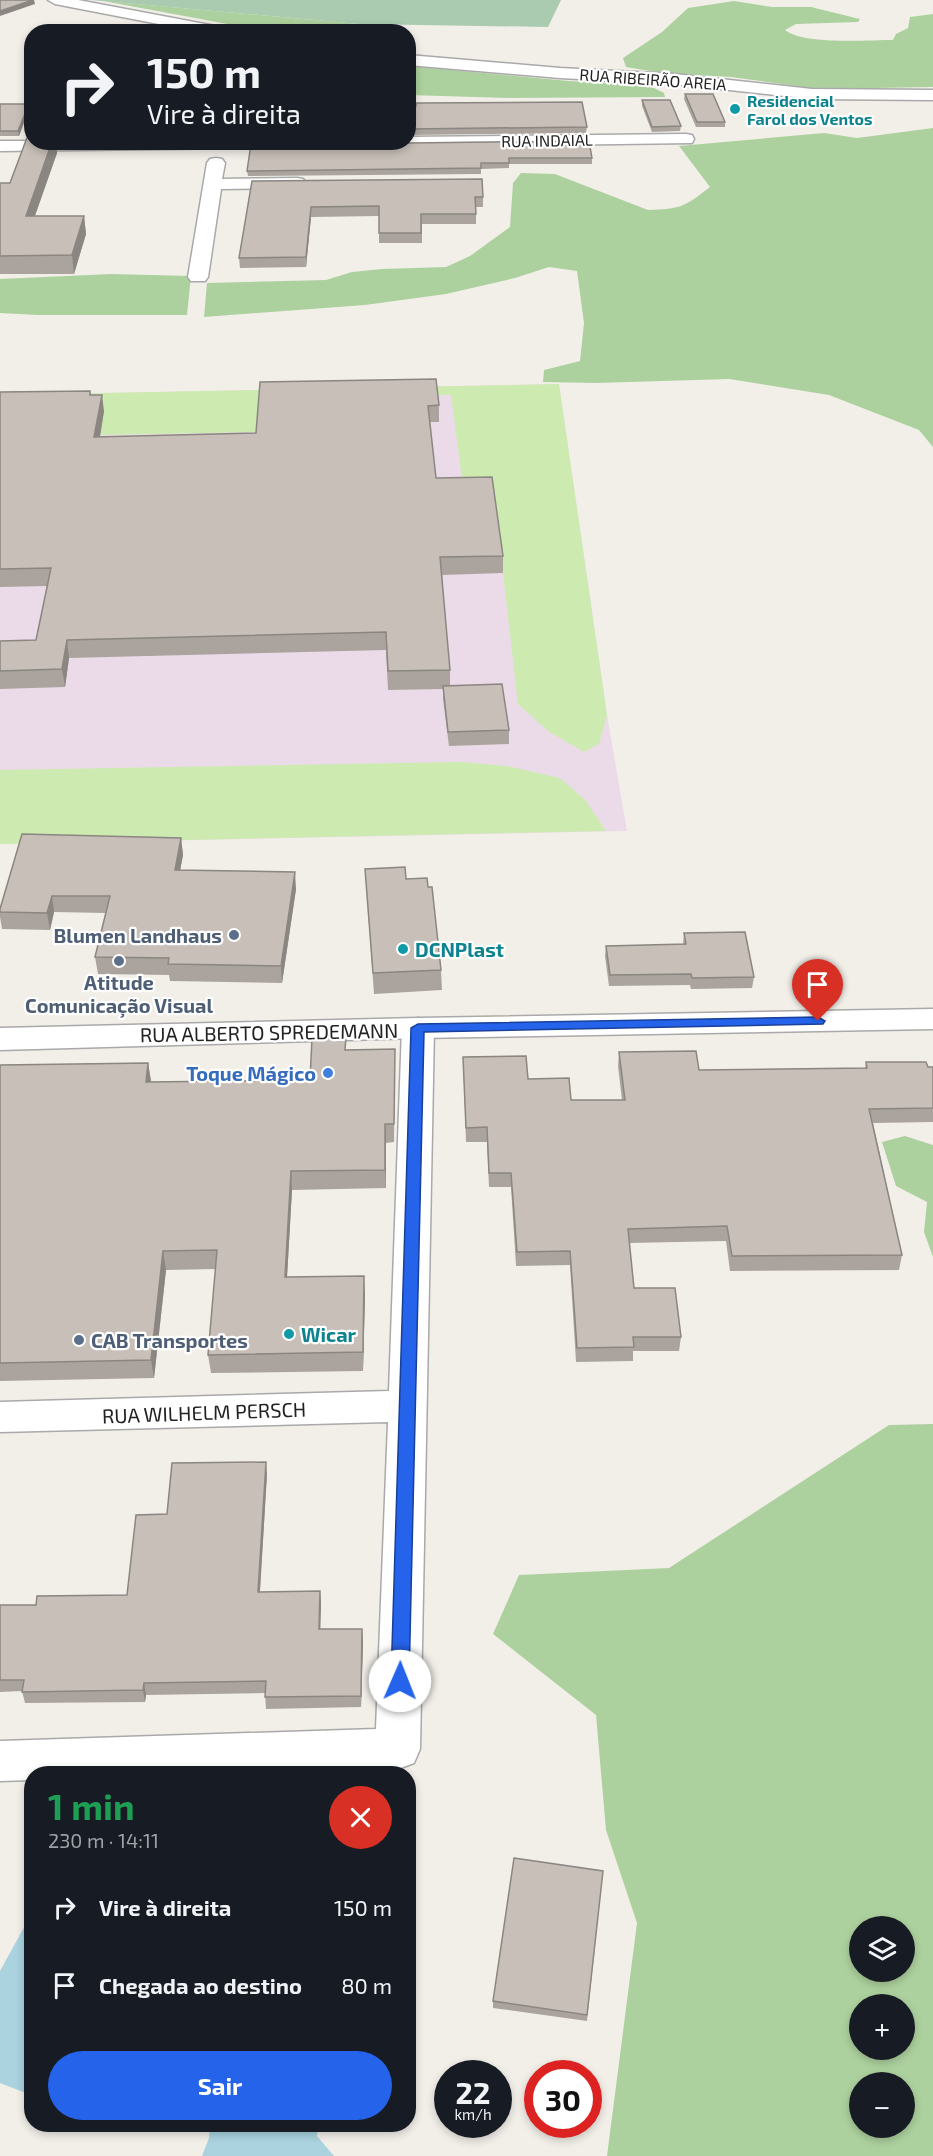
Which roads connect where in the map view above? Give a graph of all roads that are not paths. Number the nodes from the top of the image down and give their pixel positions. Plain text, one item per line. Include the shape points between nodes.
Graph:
1 (55, 0) edge
2 (183, 24) edge
3 (416, 61) edge
4 (933, 94) edge
5 (686, 139) dead end
6 (416, 142) edge
7 (0, 146) edge
8 (24, 146) edge
9 (218, 150) edge
10 (319, 182) edge
11 (213, 184) junction
12 (198, 277) dead end
13 (933, 1019) edge
14 (418, 1028) junction
15 (0, 1039) edge
16 (407, 1406) junction
17 (0, 1417) edge
18 (0, 1761) edge

1 - 2 street
3 - 4 street, RUA RIBEIRÃO AREIA via 674,79 812,94
5 - 6 street, RUA INDAIAL
7 - 8 street
9 - 11 street
10 - 11 street
11 - 12 street
13 - 14 street, RUA ALBERTO SPREDEMANN
14 - 15 street, RUA ALBERTO SPREDEMANN
14 - 16 street
16 - 17 street, RUA WILHELM PERSCH
16 - 18 street via 398,1749

